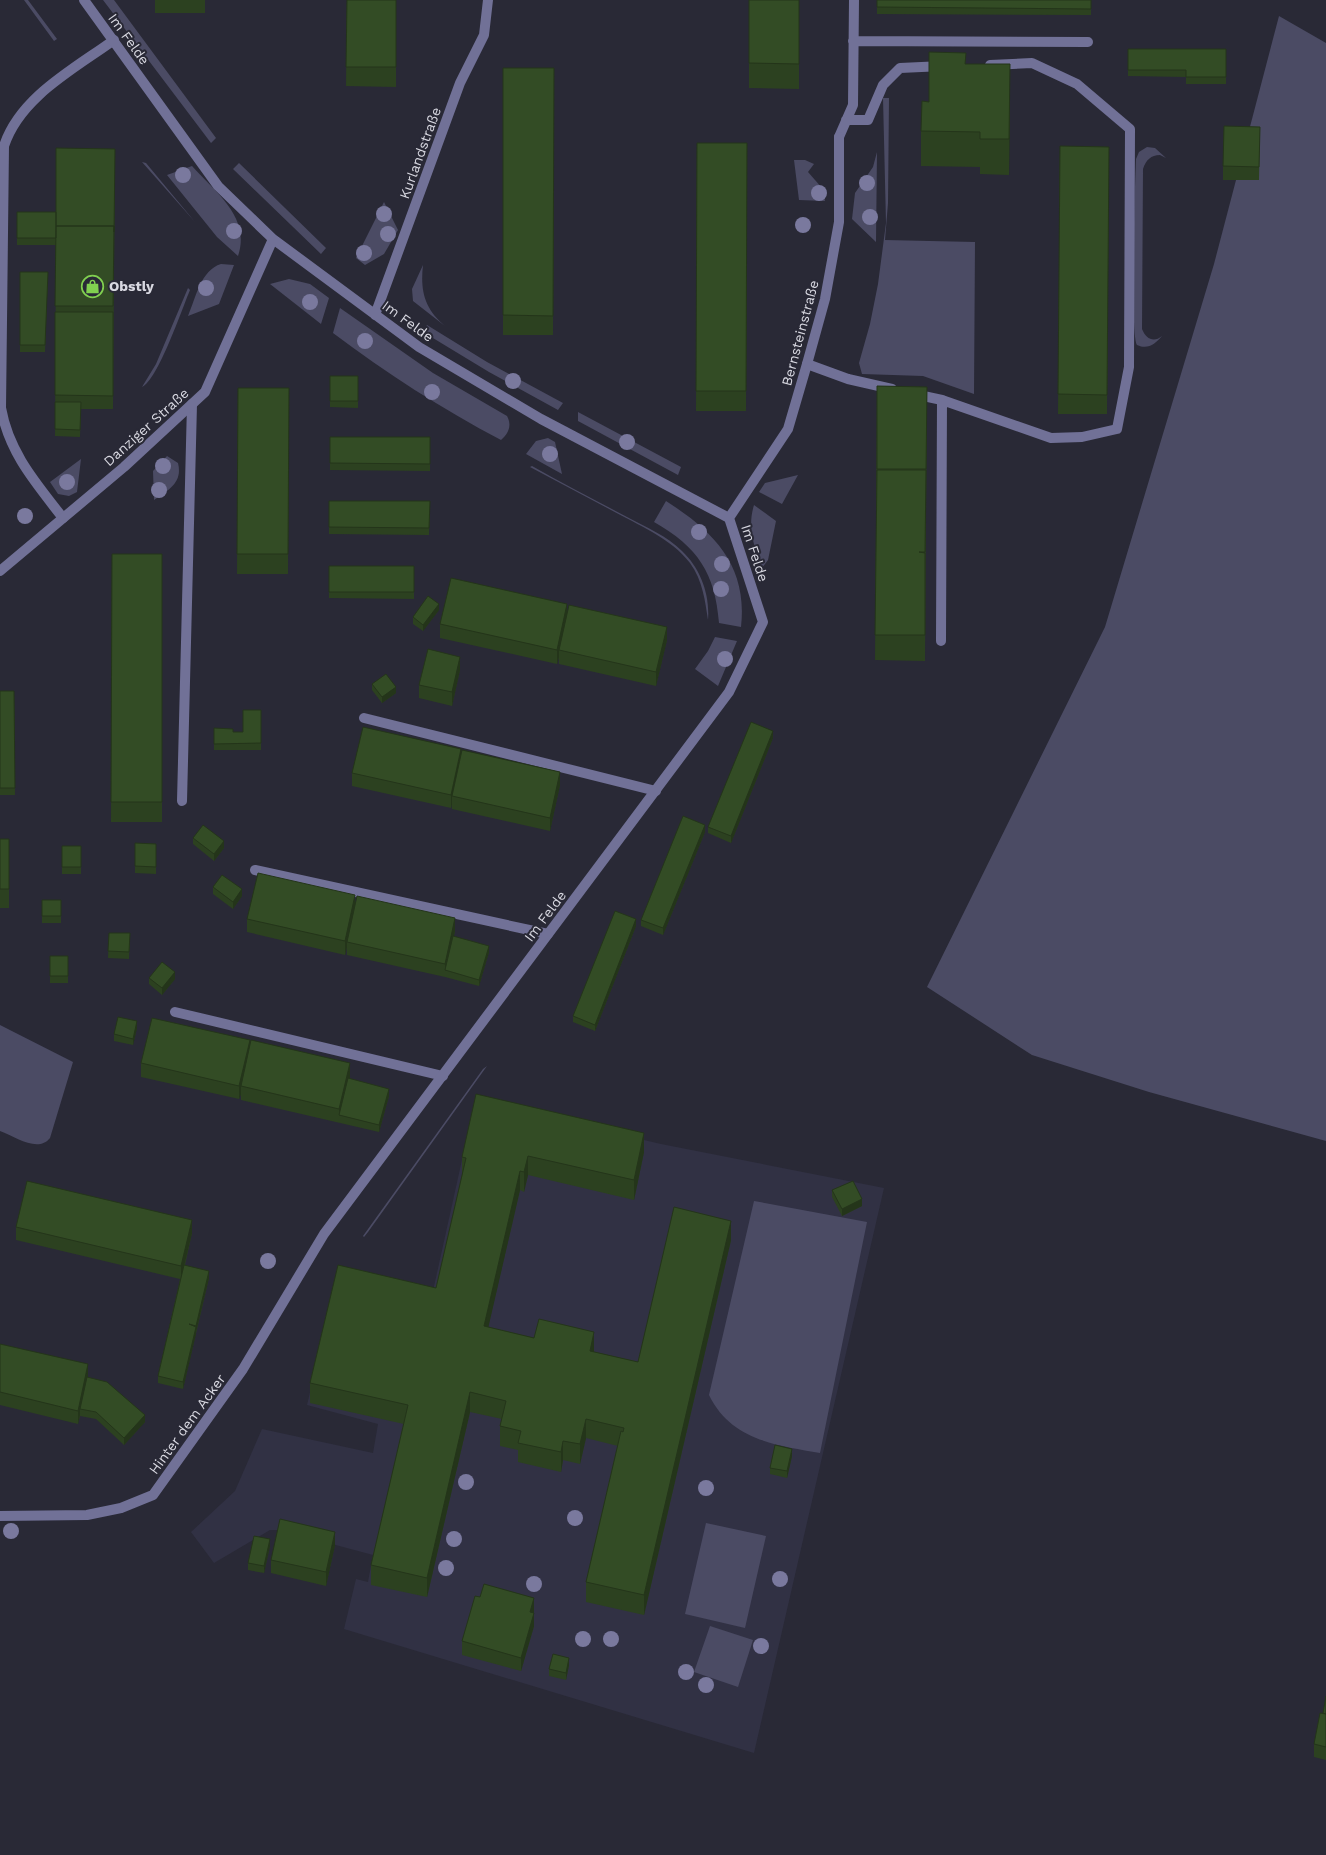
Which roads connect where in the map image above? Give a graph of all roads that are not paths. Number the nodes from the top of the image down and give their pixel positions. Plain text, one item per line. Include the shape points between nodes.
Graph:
1 (84, 0) edge
2 (488, 0) edge
3 (854, 0) edge
4 (114, 40) junction
5 (853, 42) junction
6 (1088, 42) dead end
7 (975, 65) edge
8 (956, 66) edge
9 (846, 120) junction
10 (273, 239) junction
11 (375, 315) junction
12 (807, 364) junction
13 (942, 400) junction
14 (192, 404) junction
15 (63, 518) junction
16 (729, 518) junction
17 (0, 571) edge
18 (941, 641) dead end
19 (364, 718) dead end
20 (656, 791) junction
21 (182, 801) dead end
22 (255, 870) dead end
23 (548, 934) junction
24 (175, 1012) dead end
25 (443, 1076) junction
26 (324, 1234) joint
27 (0, 1516) edge

1 - 4 street, Im Felde
2 - 11 street, Kurlandstraße via 484,35 460,83
3 - 5 street
4 - 10 street, Im Felde via 218,186
4 - 15 street via 28,106 16,119 4,146 2,408 6,431 17,456
5 - 6 street
5 - 9 street via 853,105
7 - 13 street via 1032,63 1076,84 1130,129 1129,367 1117,429 1082,437 1051,438
8 - 9 street via 900,68 883,85 868,120
9 - 12 street, Bernsteinstraße via 839,137 839,222 825,299
10 - 11 street, Im Felde
10 - 14 street, Danziger Straße via 205,392
11 - 16 street, Im Felde via 419,347 541,419
12 - 13 street via 848,379
12 - 16 street, Bernsteinstraße via 788,429
13 - 18 street
14 - 15 street, Danziger Straße via 124,468
14 - 21 street
15 - 17 street, Danziger Straße
16 - 20 street, Im Felde via 763,622 729,692
19 - 20 street
20 - 23 street, Im Felde
22 - 23 street
23 - 25 street, Im Felde
24 - 25 street
25 - 26 street, Im Felde
26 - 27 street, Hinter dem Acker via 243,1369 153,1495 121,1508 87,1515

